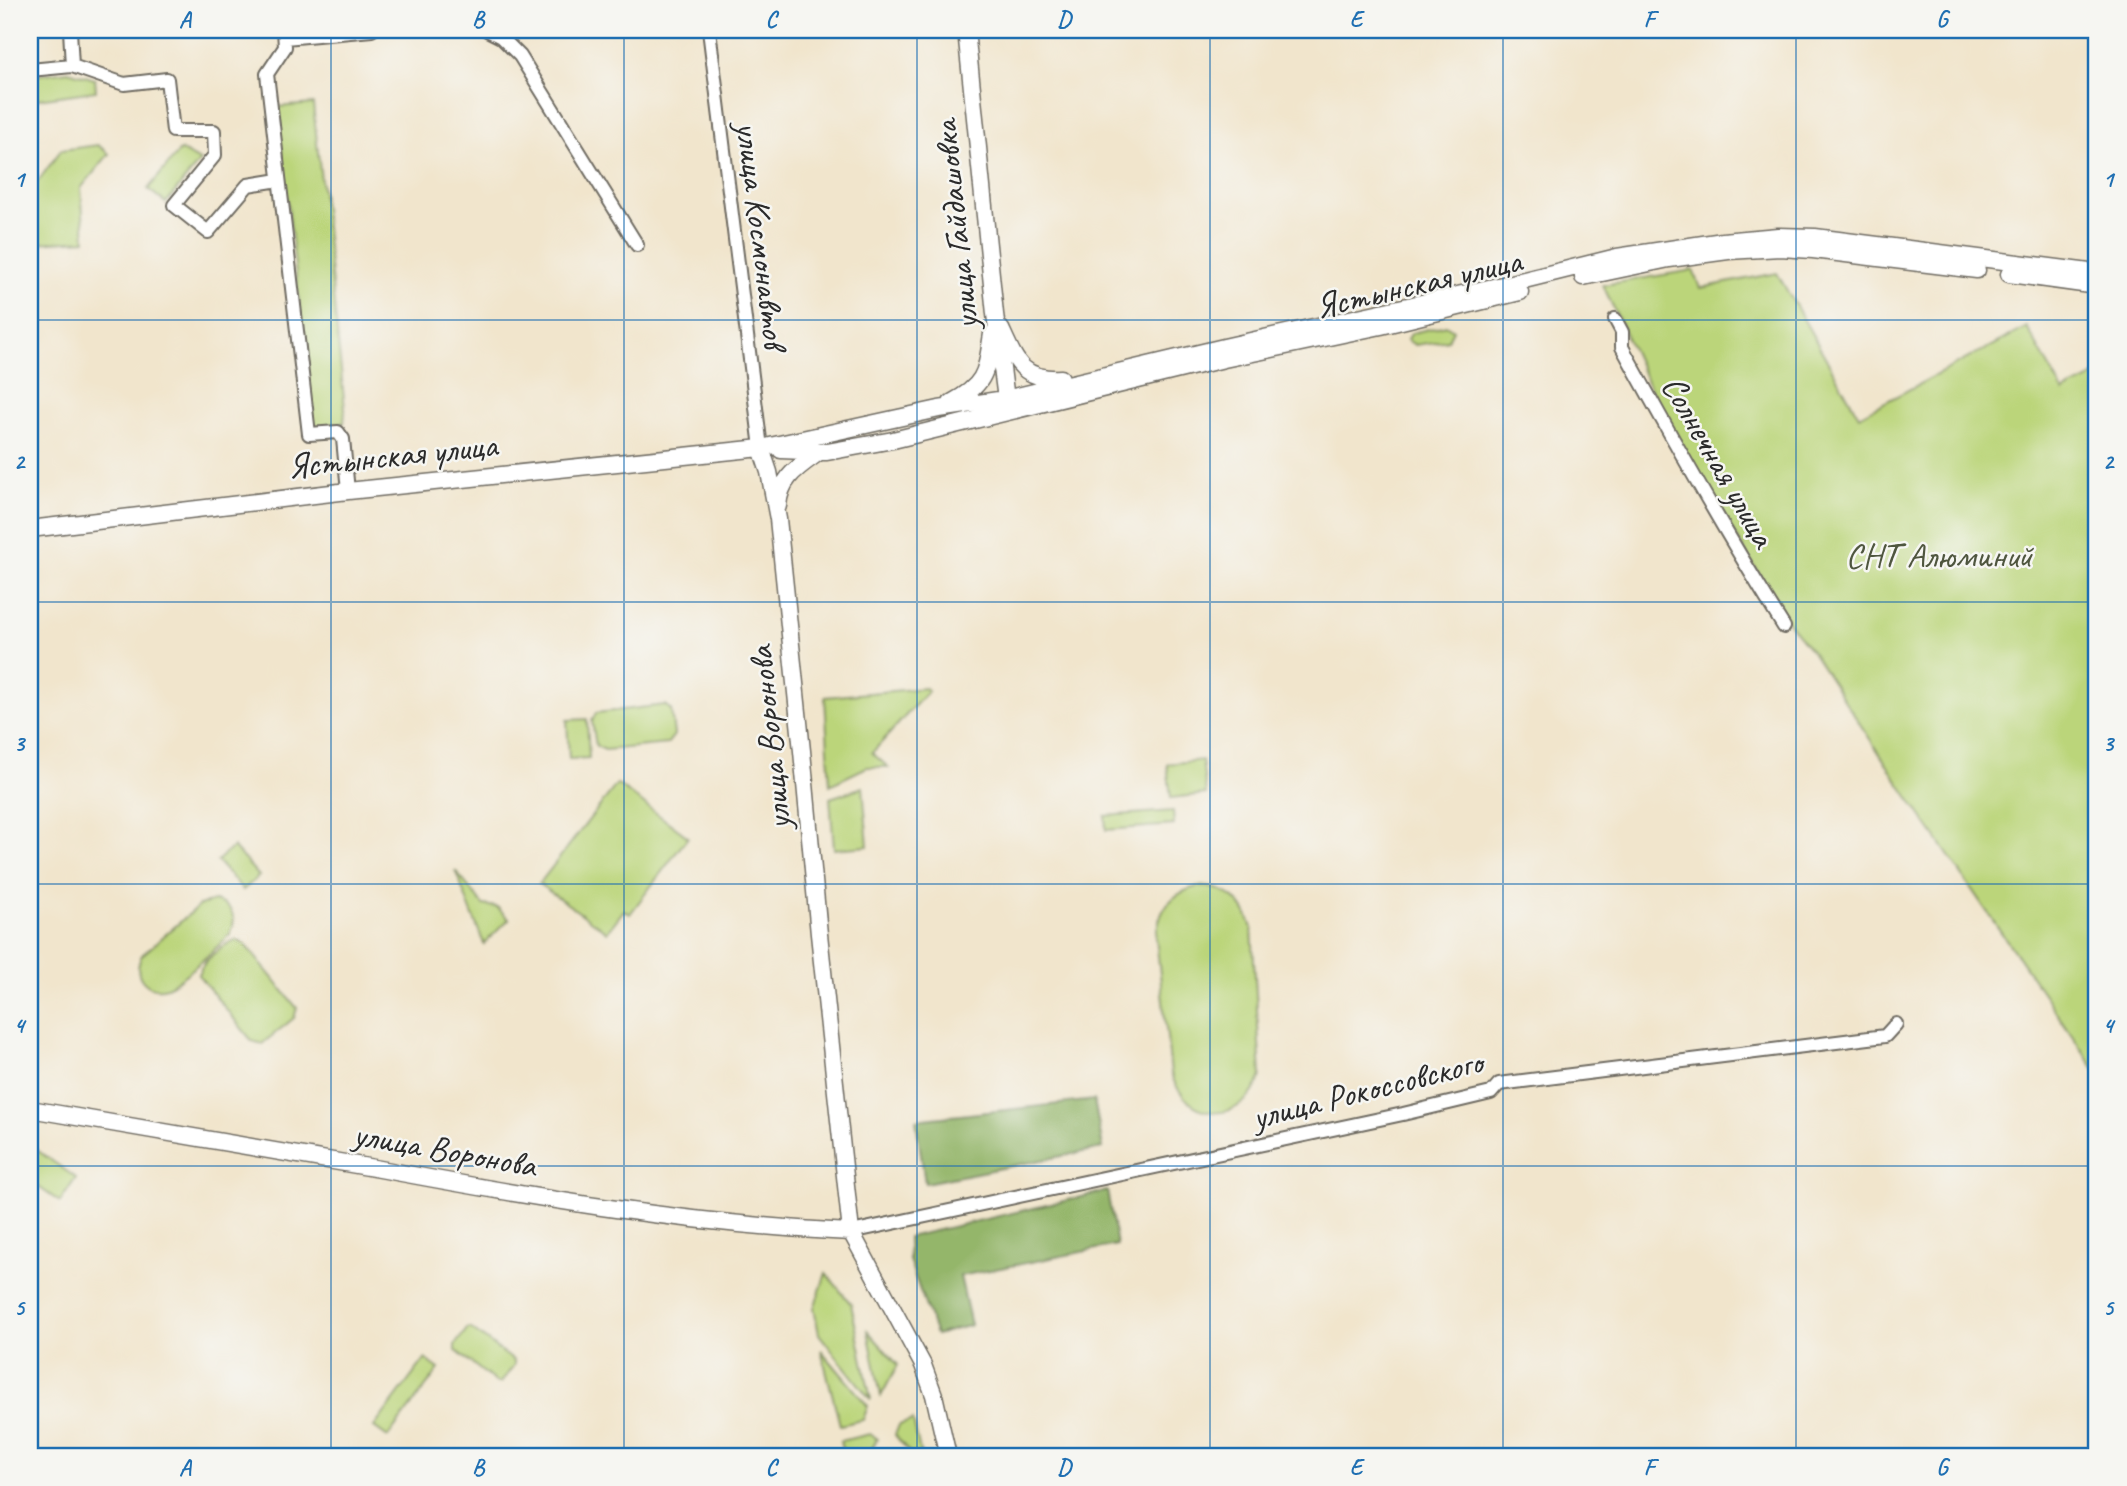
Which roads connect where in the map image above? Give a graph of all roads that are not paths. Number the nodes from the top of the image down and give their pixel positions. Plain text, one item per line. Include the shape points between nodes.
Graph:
1 (70, 30) edge
2 (372, 30) edge
3 (487, 30) edge
4 (709, 30) edge
5 (966, 30) edge
6 (284, 34) edge
7 (72, 66) junction
8 (30, 70) edge
9 (279, 180) junction
10 (637, 244) dead end
11 (2097, 273) edge
12 (2097, 286) edge
13 (995, 314) junction
14 (1615, 319) dead end
15 (1103, 375) junction
16 (1007, 406) junction
17 (939, 409) junction
18 (761, 448) junction
19 (818, 453) junction
20 (348, 491) junction
21 (778, 519) junction
22 (30, 529) edge
23 (1784, 628) dead end
24 (1896, 1024) dead end
25 (30, 1109) edge
26 (852, 1232) junction
27 (948, 1456) edge

1 - 7 street
2 - 6 street
3 - 10 street via 520,56
4 - 18 street, улица Космонавтов
5 - 13 main road, улица Гайдашовка
6 - 9 street via 285,47 267,74
7 - 8 street
7 - 9 street via 124,84 167,79 173,131 214,131 215,155 174,205 208,232 248,185
9 - 20 street via 309,434 338,432
11 - 15 main road, Ястынская улица via 1815,237 1723,240 1617,257
12 - 16 main road, Ястынская улица via 1813,250 1728,251 1592,275 1381,326
13 - 15 main road via 1026,372 1041,379
13 - 16 main road, улица Гайдашовка
13 - 17 main road via 982,379
14 - 23 street, Солнечная улица via 1622,332 1622,347 1672,440
15 - 16 main road, Ястынская улица
16 - 17 main road, Ястынская улица
16 - 19 main road, Ястынская улица via 893,440
17 - 18 main road, Ястынская улица
18 - 19 main road, Ястынская улица
18 - 20 main road, Ястынская улица
18 - 21 main road, улица Воронова
19 - 21 main road via 785,481
20 - 22 main road, Ястынская улица
21 - 26 main road, улица Воронова
24 - 26 street, улица Рокоссовского via 1885,1036 1499,1084 1491,1093 1403,1114
25 - 26 main road, улица Воронова via 629,1212 739,1226
26 - 27 main road, улица Воронова via 923,1366

